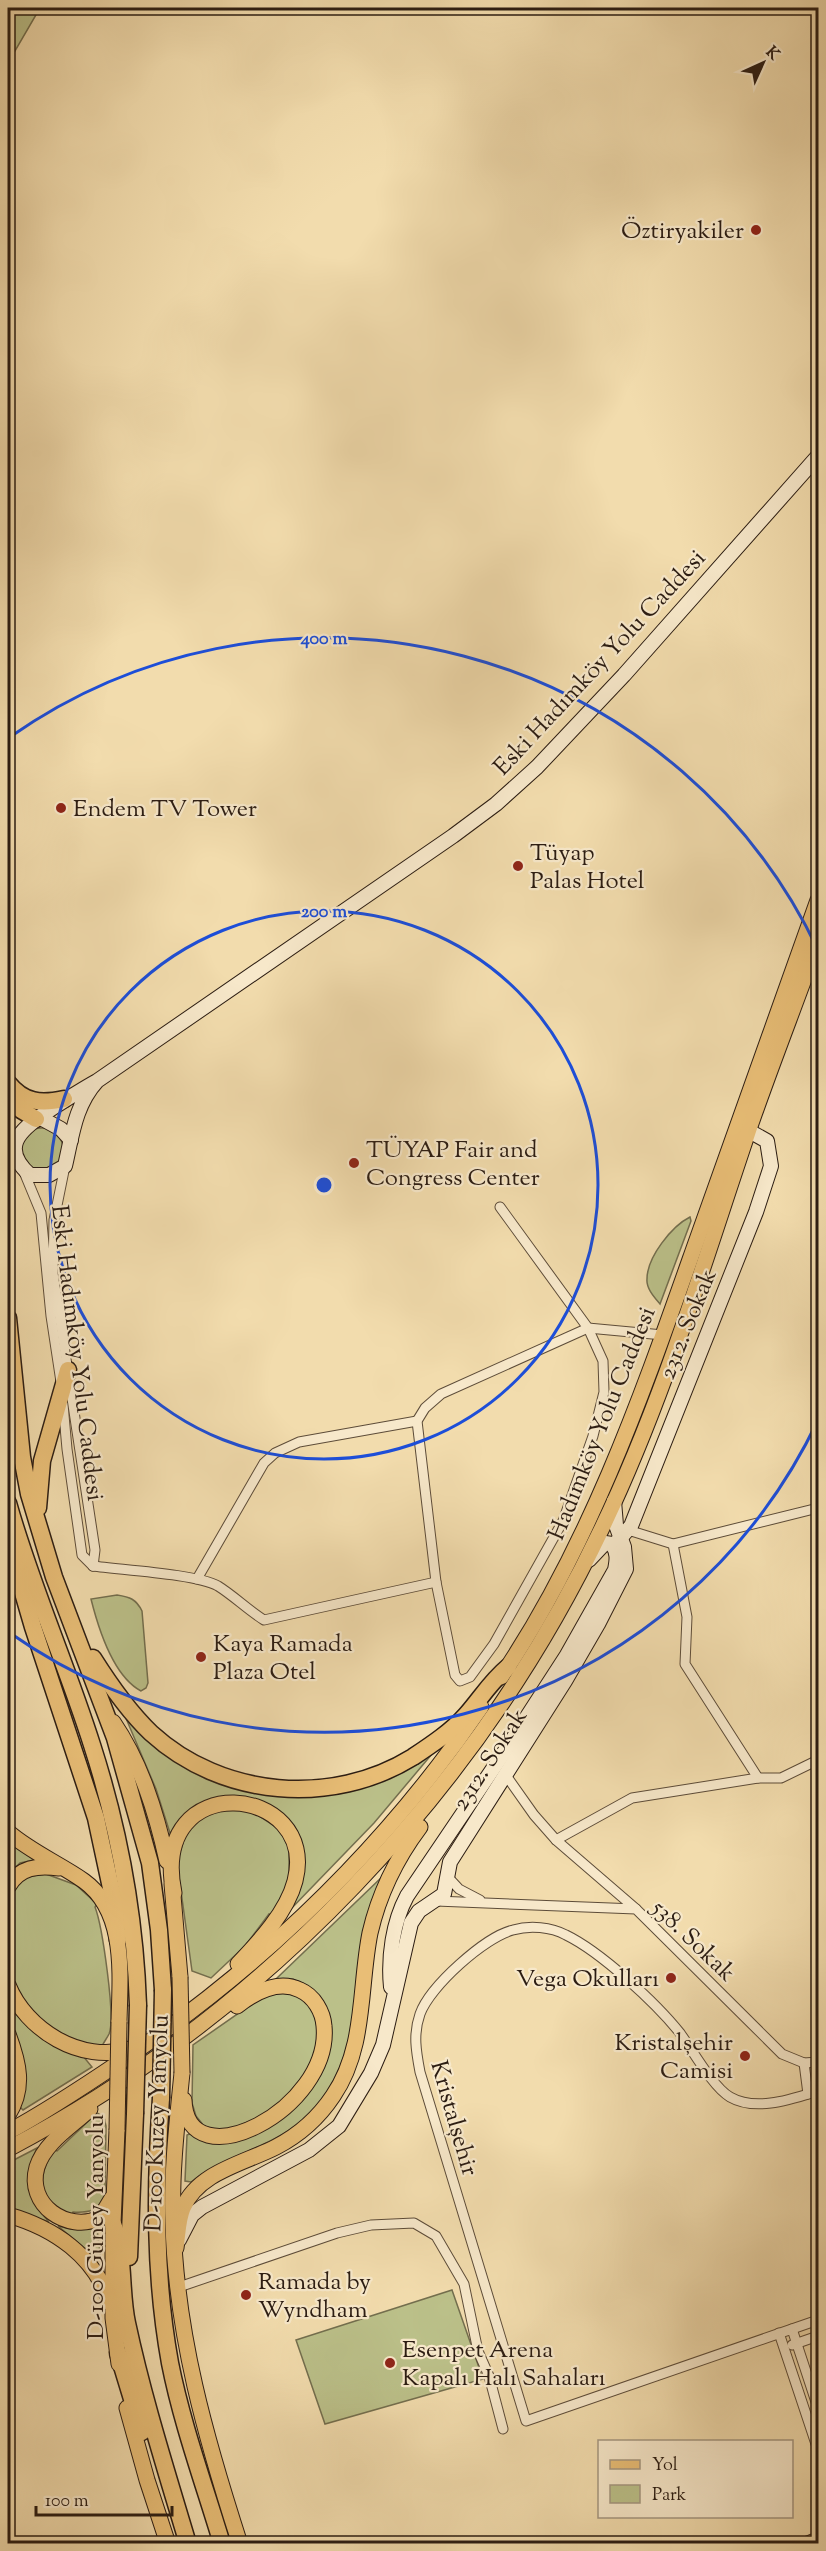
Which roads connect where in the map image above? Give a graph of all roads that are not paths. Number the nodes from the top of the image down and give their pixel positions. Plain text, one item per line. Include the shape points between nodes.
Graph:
1 (819, 456) edge
2 (819, 900) edge
3 (819, 941) edge
4 (97, 1081) junction
5 (8, 1085) edge
6 (64, 1099) junction
7 (37, 1118) junction
8 (749, 1131) junction
9 (71, 1140) junction
10 (65, 1166) junction
11 (22, 1167) junction
12 (500, 1208) dead end
13 (55, 1315) junction
14 (8, 1318) edge
15 (588, 1328) junction
16 (663, 1335) junction
17 (68, 1370) junction
18 (63, 1392) junction
19 (417, 1421) junction
20 (67, 1449) junction
21 (82, 1455) junction
22 (614, 1501) junction
23 (8, 1503) edge
24 (819, 1508) edge
25 (37, 1524) junction
26 (621, 1538) junction
27 (8, 1540) edge
28 (672, 1544) junction
29 (93, 1566) junction
30 (583, 1566) junction
31 (197, 1579) junction
32 (436, 1582) junction
33 (71, 1623) junction
34 (508, 1667) junction
35 (104, 1710) junction
36 (463, 1758) junction
37 (819, 1760) edge
38 (505, 1774) junction
39 (758, 1778) junction
40 (8, 1832) edge
41 (556, 1840) junction
42 (65, 1869) junction
43 (424, 1869) junction
44 (446, 1875) junction
45 (415, 1881) junction
46 (8, 1887) edge
47 (174, 1893) junction
48 (435, 1900) junction
49 (482, 1901) junction
50 (636, 1909) junction
51 (118, 1941) junction
52 (8, 1985) edge
53 (209, 1998) junction
54 (392, 2001) junction
55 (197, 2025) junction
56 (8, 2034) edge
57 (153, 2040) junction
58 (819, 2062) edge
59 (804, 2063) junction
60 (182, 2073) junction
61 (106, 2090) junction
62 (819, 2091) edge
63 (808, 2094) junction
64 (8, 2115) edge
65 (8, 2132) edge
66 (8, 2149) edge
67 (115, 2184) junction
68 (8, 2216) edge
69 (113, 2224) junction
70 (176, 2248) junction
71 (179, 2287) junction
72 (113, 2318) junction
73 (819, 2320) edge
74 (792, 2329) junction
75 (779, 2333) junction
76 (819, 2336) edge
77 (797, 2343) junction
78 (784, 2347) junction
79 (126, 2350) junction
80 (815, 2397) junction
81 (802, 2401) junction
82 (819, 2408) edge
83 (503, 2429) dead end
84 (819, 2450) edge
85 (819, 2540) edge
86 (168, 2544) edge
87 (183, 2544) edge
88 (188, 2544) edge
89 (222, 2544) edge
90 (240, 2544) edge
91 (808, 2544) edge

1 - 4 street, Eski Hadımköy Yolu Caddesi via 624,675 537,767 496,804
2 - 16 main road, Hadımköy Yolu Caddesi
3 - 8 main road, Hadımköy Yolu Caddesi
4 - 6 street, Eski Hadımköy Yolu Caddesi
4 - 9 street, Eski Hadımköy Yolu Caddesi via 82,1102
5 - 6 highway via 27,1100 45,1103
5 - 7 highway via 21,1110
6 - 7 street, Eski Hadımköy Yolu Caddesi
7 - 9 street via 61,1129
7 - 11 street, Eski Hadımköy Yolu Caddesi via 19,1133 15,1143 17,1162
8 - 22 main road, Hadımköy Yolu Caddesi via 664,1378
8 - 26 street, 2312. Sokak via 767,1141 771,1166 733,1270
9 - 10 street, Eski Hadımköy Yolu Caddesi
10 - 11 street via 40,1176
10 - 13 street, Eski Hadımköy Yolu Caddesi via 53,1233
11 - 13 street, Eski Hadımköy Yolu Caddesi via 41,1213
12 - 15 street
13 - 17 street, Eski Hadımköy Yolu Caddesi
13 - 18 street, Eski Hadımköy Yolu Caddesi
14 - 25 highway via 22,1457
15 - 16 street
15 - 19 street via 441,1394 424,1408
15 - 32 street via 603,1361 604,1392 566,1514 494,1644 470,1677 460,1681
16 - 34 main road, Hadımköy Yolu Caddesi via 626,1436 585,1529
17 - 18 highway
17 - 21 street, Eski Hadımköy Yolu Caddesi
18 - 20 street, Eski Hadımköy Yolu Caddesi
18 - 25 highway via 42,1461
19 - 31 street via 299,1442 275,1453 264,1463
19 - 32 street
20 - 21 street
20 - 29 street, Eski Hadımköy Yolu Caddesi via 82,1555
21 - 29 street, Eski Hadımköy Yolu Caddesi
22 - 26 street, 2312. Sokak
22 - 30 main road, Hadımköy Yolu Caddesi
23 - 79 highway, bridge via 106,1791 132,1921 138,2005
24 - 28 street
25 - 33 highway
26 - 28 street
26 - 30 street via 604,1543
26 - 38 street, 2312. Sokak via 626,1569 616,1590
26 - 43 street, 2312. Sokak via 615,1570 567,1654
27 - 51 highway via 96,1818
28 - 39 street via 687,1617 685,1664
29 - 31 street
30 - 36 main road, Hadımköy Yolu Caddesi via 522,1672
31 - 32 street via 218,1586 264,1620
33 - 34 highway via 131,1713 170,1748 233,1780 272,1787 324,1788 390,1769 453,1727
33 - 35 highway
34 - 53 main road, Hadımköy Yolu Caddesi via 436,1769 378,1840 284,1935
35 - 47 main road, D-100 Kuzey Yanyolu via 124,1738 147,1788
35 - 89 highway, bridge via 150,1863 159,1930 163,1990 155,2206 165,2332 181,2406
36 - 55 main road, Hadımköy Yolu Caddesi via 398,1838 330,1911 251,1983
36 - 70 main road via 454,1779 408,1843 388,1880 370,1934 354,2050 345,2076 323,2111 296,2134 197,2188 182,2209
37 - 39 street via 781,1778
38 - 41 street
38 - 44 street, 2312. Sokak via 450,1862
39 - 41 street via 632,1798
40 - 42 main road
41 - 50 street
42 - 46 main road via 29,1868 13,1878
42 - 51 main road via 100,1896
43 - 44 street via 435,1868
43 - 45 street, 2312. Sokak
44 - 48 street, 2312. Sokak via 444,1894
44 - 49 street, 538. Sokak via 459,1889
45 - 48 street via 419,1892
45 - 54 street, 2312. Sokak via 401,1909 394,1936
47 - 53 main road via 173,1844 186,1824 205,1809 221,1803 251,1804 272,1815 289,1833 297,1865 291,1892 264,1934
47 - 60 main road, D-100 Kuzey Yanyolu, bridge
48 - 49 street, 538. Sokak
48 - 54 street, 2312. Sokak via 419,1911 411,1923
49 - 50 street, 538. Sokak
50 - 59 street, 538. Sokak via 782,2054
51 - 67 main road, D-100 Güney Yanyolu, bridge
52 - 57 main road via 28,2019 67,2044 109,2053
53 - 57 main road
54 - 70 street, 2312. Sokak via 371,2073 339,2126 309,2150 202,2207 192,2215
55 - 60 main road via 219,2018 264,1990 290,1986 301,1990 318,2007 323,2017 324,2041 316,2069 298,2097 269,2121 245,2132 212,2136 193,2126 184,2107
55 - 61 main road
56 - 64 main road via 20,2073 20,2088
57 - 65 main road
58 - 59 street
59 - 63 street
60 - 70 main road, D-100 Kuzey Yanyolu via 174,2188
61 - 66 main road
61 - 67 main road via 52,2144 35,2177 40,2199 68,2222 92,2221 104,2214
62 - 63 street, Kristalşehir
63 - 75 street, Kristalşehir via 777,2102 744,2103 730,2097 644,1995 566,1935 538,1927 505,1932 463,1963 430,1994 416,2028 420,2072 526,2421
67 - 69 main road, D-100 Güney Yanyolu
68 - 72 main road via 49,2230 76,2250 101,2282
69 - 72 main road, D-100 Güney Yanyolu
69 - 79 highway via 119,2242
70 - 71 main road, D-100 Kuzey Yanyolu
71 - 83 street via 337,2233 371,2225 414,2223 436,2236 464,2284 478,2350
71 - 90 main road, D-100 Kuzey Yanyolu via 195,2392
72 - 79 main road, D-100 Güney Yanyolu
73 - 74 street, Kristalşehir
74 - 75 street, Kristalşehir
74 - 77 street
75 - 78 street
76 - 77 street
77 - 78 street
77 - 80 street
78 - 81 street
79 - 86 main road, D-100 Güney Yanyolu via 130,2420
79 - 87 highway via 168,2508
79 - 88 highway
80 - 81 street
80 - 82 street
81 - 84 street
85 - 91 main road

